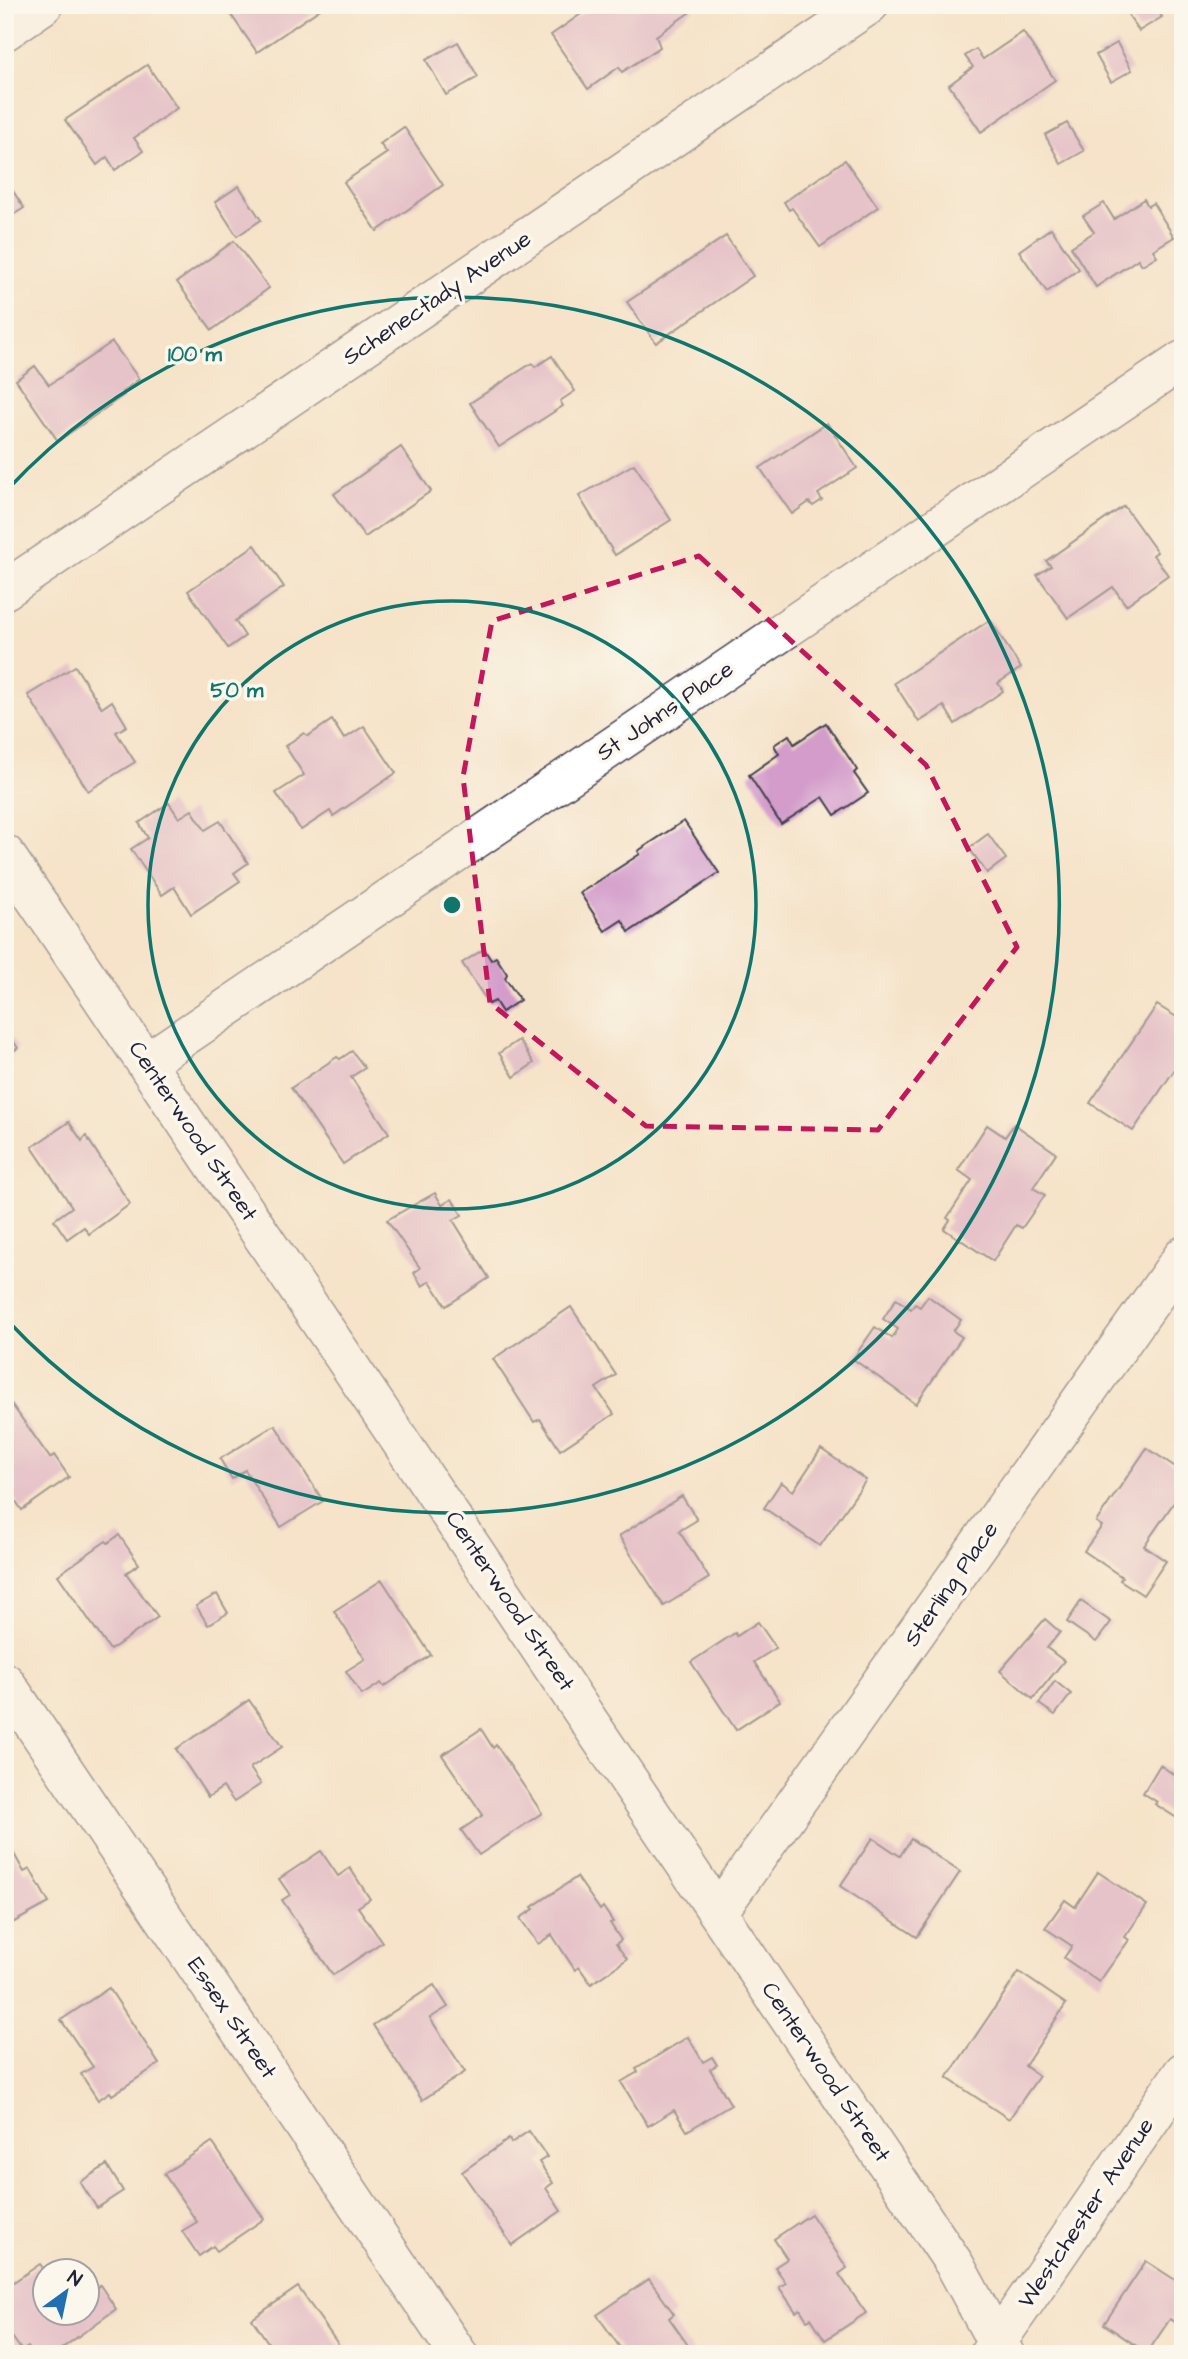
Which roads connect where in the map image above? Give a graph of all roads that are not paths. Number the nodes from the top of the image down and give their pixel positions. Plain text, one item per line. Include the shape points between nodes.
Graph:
1 (43, 5) edge
2 (869, 5) edge
3 (5, 31) edge
4 (1183, 360) edge
5 (5, 590) edge
6 (5, 854) edge
7 (146, 1062) junction
8 (1183, 1256) edge
9 (5, 1682) edge
10 (719, 1911) junction
11 (1183, 2071) edge
12 (997, 2350) edge
13 (458, 2354) edge

1 - 3 street
2 - 5 street, Schenectady Avenue
4 - 7 street, St Johns Place
6 - 7 street, Centerwood Street
7 - 10 street, Centerwood Street
8 - 10 street, Sterling Place
9 - 13 street, Essex Street
10 - 12 street, Centerwood Street via 956,2265
11 - 12 street, Westchester Avenue

